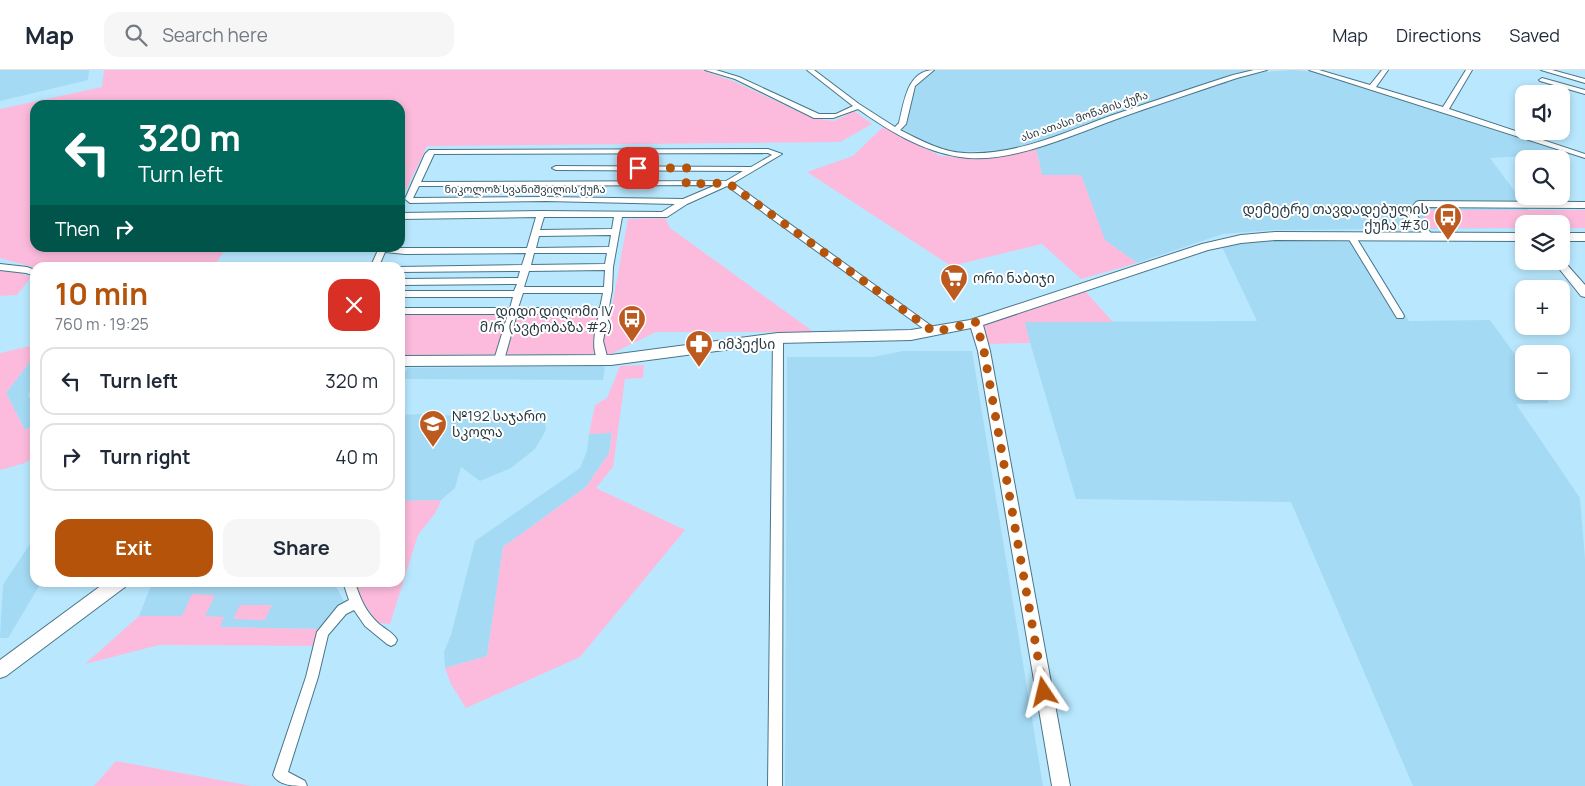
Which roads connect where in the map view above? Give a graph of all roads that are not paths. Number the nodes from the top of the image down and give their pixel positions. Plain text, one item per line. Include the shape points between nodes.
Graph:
1 (708, 70) edge
2 (810, 70) edge
3 (930, 70) edge
4 (1264, 70) edge
5 (1312, 70) edge
6 (1385, 70) edge
7 (1469, 70) edge
8 (1545, 70) edge
9 (1585, 82) edge
10 (1372, 88) junction
11 (1585, 92) edge
12 (858, 106) junction
13 (1445, 110) junction
14 (896, 130) junction
15 (690, 152) junction
16 (1585, 156) edge
17 (556, 168) dead end
18 (688, 168) junction
19 (753, 169) junction
20 (728, 183) junction
21 (415, 184) junction
22 (480, 184) junction
23 (686, 184) junction
24 (475, 200) junction
25 (684, 202) junction
26 (1585, 205) edge
27 (542, 214) junction
28 (619, 214) junction
29 (405, 216) edge
30 (616, 232) junction
31 (536, 233) junction
32 (1351, 236) junction
33 (1430, 237) junction
34 (1515, 237) edge
35 (1570, 237) edge
36 (1585, 237) edge
37 (405, 249) edge
38 (531, 250) junction
39 (612, 250) junction
40 (457, 251) junction
41 (0, 267) edge
42 (609, 267) junction
43 (405, 268) edge
44 (451, 268) junction
45 (526, 268) junction
46 (1566, 270) edge
47 (30, 271) edge
48 (405, 282) edge
49 (520, 288) junction
50 (608, 290) junction
51 (1585, 293) edge
52 (405, 294) edge
53 (405, 311) edge
54 (513, 311) junction
55 (604, 311) junction
56 (1400, 316) dead end
57 (976, 322) junction
58 (934, 332) junction
59 (778, 338) junction
60 (499, 360) junction
61 (603, 360) junction
62 (405, 361) edge
63 (112, 587) edge
64 (350, 587) edge
65 (355, 603) junction
66 (391, 640) dead end
67 (0, 670) edge
68 (300, 786) edge
69 (776, 786) edge
70 (1061, 786) edge

1 - 12 street via 737,78 817,116 840,116
2 - 12 street, ასი ათასი მოწამის ქუჩა
3 - 14 street via 912,84 902,124
4 - 14 street, ასი ათასი მოწამის ქუჩა via 1235,76 1028,148 998,154 942,151
5 - 10 street
6 - 10 street
7 - 13 street
8 - 9 street
8 - 11 street via 1540,84
10 - 13 street
12 - 14 street, ასი ათასი მოწამის ქუჩა
13 - 16 street
15 - 18 street
15 - 19 street, ნიკოლოზ სვანიშვილის ქუჩა via 768,151 778,154
15 - 21 street via 436,152 429,154
17 - 18 street
18 - 19 street
18 - 23 street
19 - 20 street, ნიკოლოზ სვანიშვილის ქუჩა
20 - 23 street
20 - 25 street, ნიკოლოზ სვანიშვილის ქუჩა
20 - 58 street
21 - 22 street
21 - 24 street, ნიკოლოზ სვანიშვილის ქუჩა via 410,200
22 - 23 street
22 - 24 street
23 - 25 street
24 - 25 street, ნიკოლოზ სვანიშვილის ქუჩა
25 - 28 street via 664,215
26 - 33 street via 1419,204 1412,212
27 - 28 street
27 - 29 street
27 - 31 street
28 - 30 street
30 - 31 street
30 - 39 street
31 - 38 street
32 - 33 main road
32 - 56 street
32 - 57 main road via 1275,236 1223,242
33 - 34 main road
35 - 36 main road
37 - 40 street
38 - 39 street
38 - 40 street
38 - 45 street
39 - 42 street
40 - 44 street
41 - 47 street
42 - 45 street
42 - 50 street
43 - 44 street
44 - 45 street
45 - 49 street
46 - 51 main road
48 - 49 street
49 - 50 street
49 - 52 street
49 - 54 street
50 - 55 street
53 - 54 street
54 - 55 street
54 - 60 street
55 - 61 street via 598,341
57 - 58 main road
57 - 70 main road via 984,351
58 - 59 main road via 885,337
59 - 61 main road
59 - 69 street
60 - 61 main road
60 - 62 main road
63 - 67 main road
64 - 65 street
65 - 66 street via 374,629
65 - 68 street via 342,610 323,632 312,677 284,760 280,775

